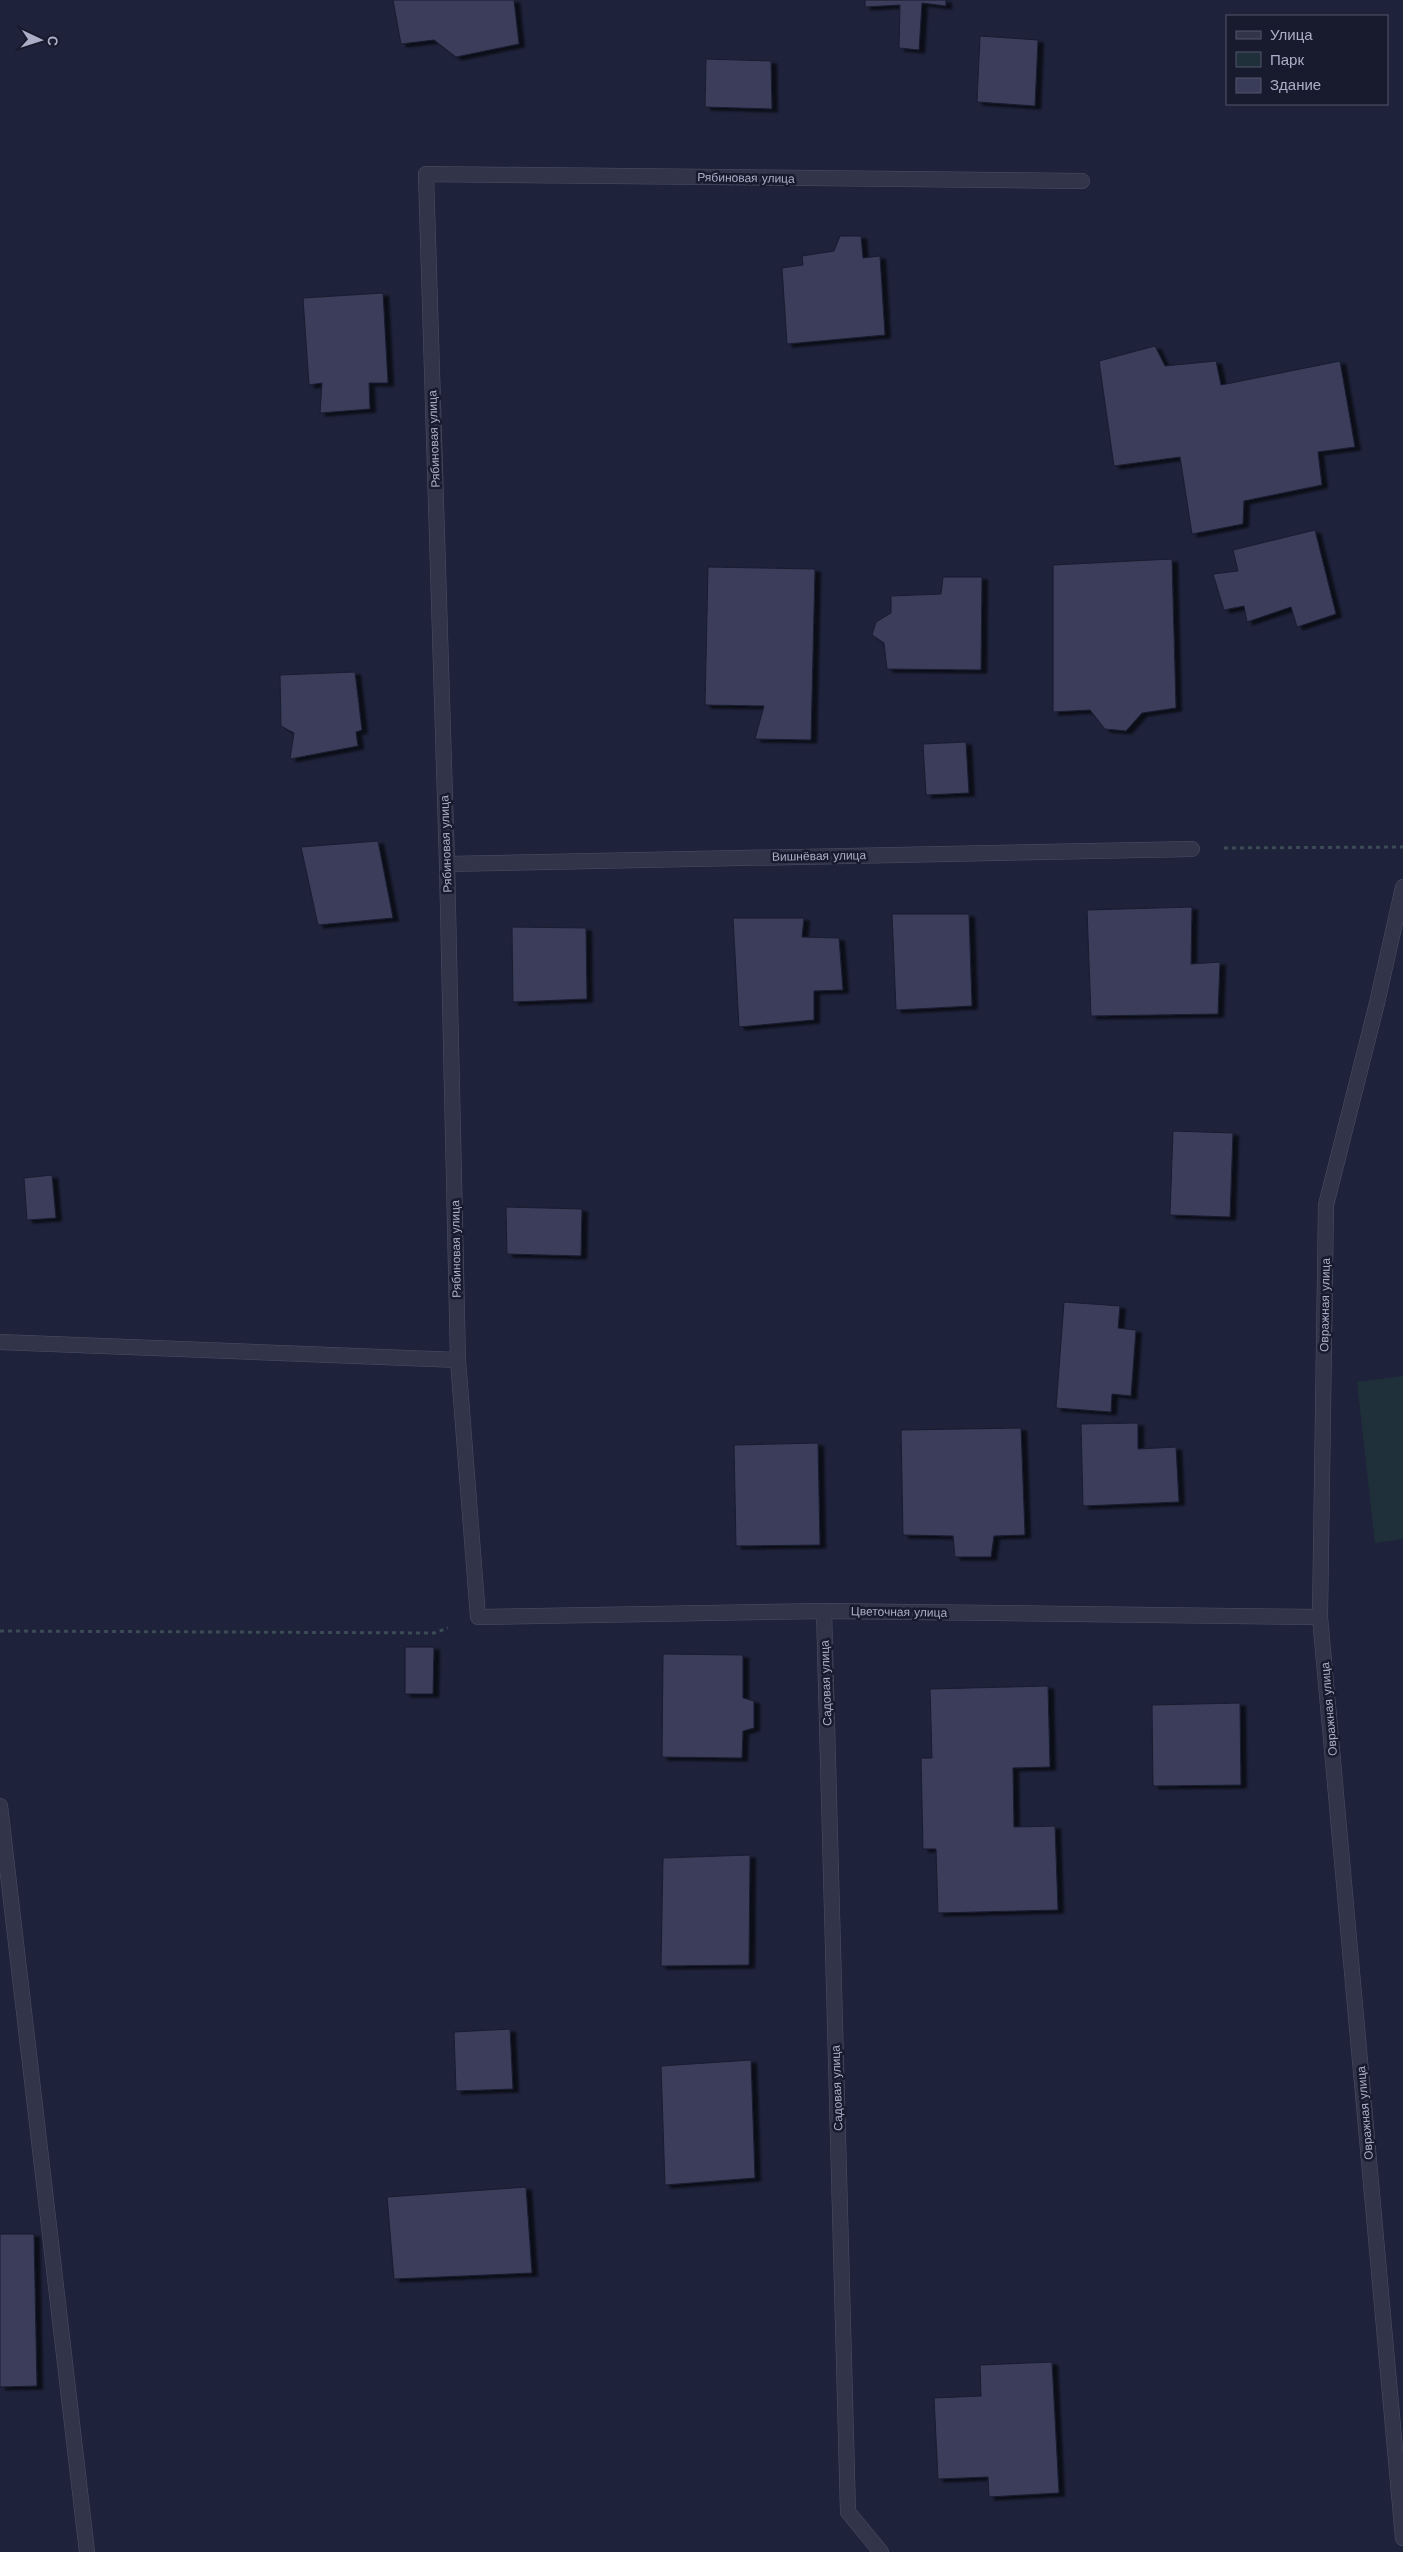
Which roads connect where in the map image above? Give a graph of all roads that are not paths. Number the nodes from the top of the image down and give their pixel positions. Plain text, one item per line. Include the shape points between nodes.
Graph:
1 (1082, 181) dead end
2 (1192, 849) road end
3 (447, 864) junction
4 (1403, 887) edge
5 (0, 1342) edge
6 (458, 1360) junction
7 (824, 1611) junction
8 (478, 1617) joint
9 (1320, 1617) junction
10 (0, 1806) edge
11 (1403, 2538) edge
12 (87, 2552) edge
13 (881, 2552) edge

1 - 3 street, Рябиновая улица via 426,174
2 - 3 street, Вишнёвая улица
3 - 6 street, Рябиновая улица
4 - 9 street, Овражная улица via 1326,1205
5 - 6 street
6 - 8 street, Рябиновая улица
7 - 8 street, Цветочная улица
7 - 9 street, Цветочная улица
7 - 13 street, Садовая улица via 848,2512
9 - 11 street, Овражная улица
10 - 12 street

